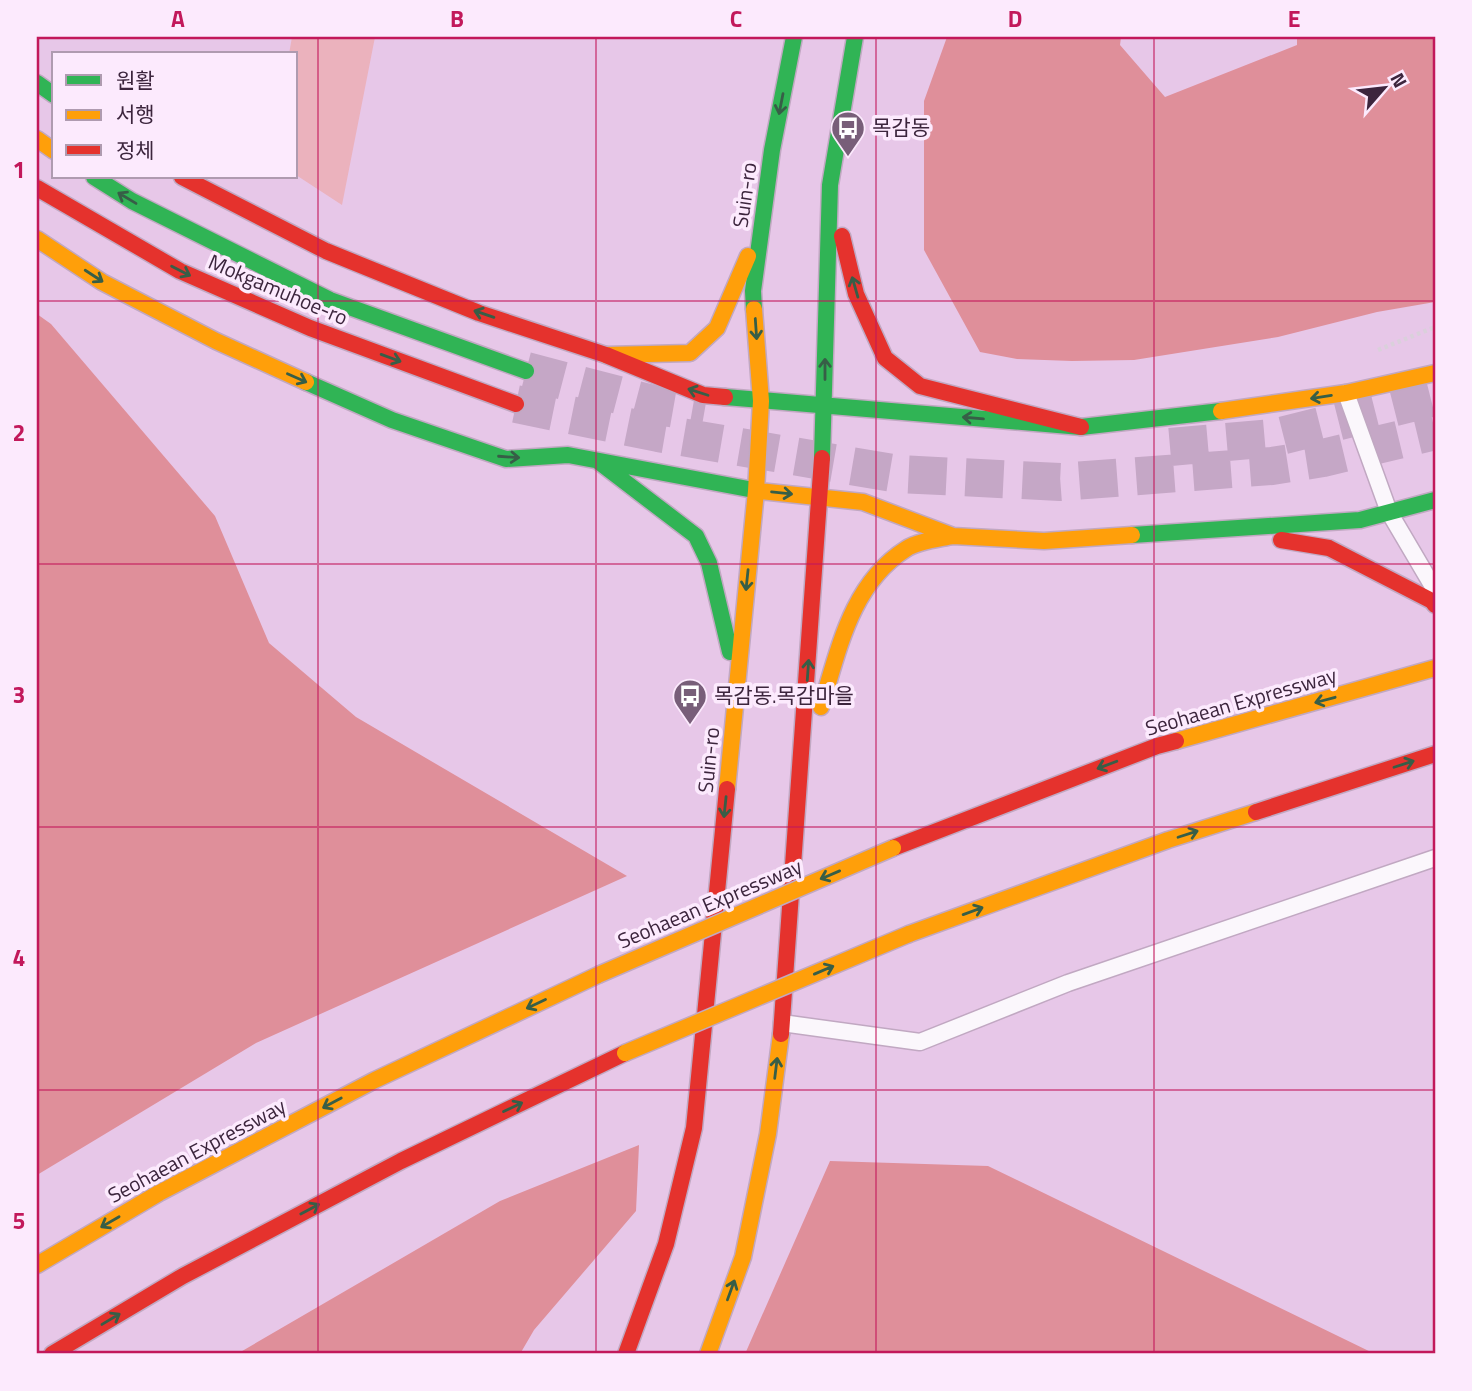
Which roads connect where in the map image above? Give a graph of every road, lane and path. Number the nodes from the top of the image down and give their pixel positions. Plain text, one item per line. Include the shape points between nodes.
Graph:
1 (794, 37) edge
2 (855, 37) edge
3 (37, 83) edge
4 (52, 94) edge
5 (37, 139) edge
6 (52, 150) edge
7 (96, 178) edge
8 (184, 178) edge
9 (830, 185) junction
10 (37, 188) edge
11 (763, 222) junction
12 (37, 239) edge
13 (1435, 327) edge
14 (1371, 353) dead end
15 (606, 355) junction
16 (526, 371) tunnel mouth
17 (1435, 373) edge
18 (1346, 393) junction
19 (761, 401) junction
20 (516, 404) tunnel mouth
21 (825, 406) junction
22 (1081, 427) junction
23 (600, 462) junction
24 (756, 491) junction
25 (821, 497) junction
26 (1435, 500) edge
27 (1389, 512) junction
28 (1224, 530) junction
29 (953, 536) junction
30 (1435, 590) edge
31 (1435, 605) edge
32 (1435, 668) edge
33 (737, 682) junction
34 (1435, 754) edge
35 (800, 776) junction
36 (1435, 858) edge
37 (782, 1023) junction
38 (37, 1265) edge
39 (52, 1354) edge
40 (626, 1354) edge
41 (708, 1354) edge

1 -> 11 main road, Suin-ro
2 - 9 main road
3 - 4 main road
5 - 6 main road
16 -> 7 main road, Mokgamuhoe-ro via 330,300 132,201
15 -> 8 main road via 479,313 326,251
21 -> 9 main road
22 -> 9 main road via 920,386 886,358 856,295
10 -> 20 main road, Mokgamuhoe-ro via 180,271 310,328
11 - 15 main road via 717,328 690,353
11 -> 19 main road, Suin-ro via 753,291
12 -> 23 main road via 102,282 216,341 391,420 506,459 568,455
13 - 14 path
19 -> 15 main road via 703,395
17 - 18 main road
18 -> 22 main road
18 - 27 lane
19 - 21 main road
19 - 24 main road, Suin-ro
22 -> 21 main road
21 - 25 main road
23 - 24 main road
23 - 33 main road via 696,536 709,563
24 -> 25 main road
24 -> 33 main road, Suin-ro
25 - 29 main road via 863,502
35 -> 25 main road
26 - 27 main road
27 - 28 main road via 1360,520
27 - 30 lane
28 - 29 main road via 1044,541
28 - 31 main road via 1329,548
29 - 35 main road via 908,547 874,575 849,617
32 -> 38 main road, Seohaean Expressway, bridge via 1157,746 893,848 598,975 375,1080 159,1193
33 -> 40 main road, Suin-ro via 694,1128 666,1244
39 -> 34 main road, bridge via 183,1276 365,1180 625,1053 909,934 1168,840
35 - 37 main road
36 - 37 lane via 1068,983 920,1042
41 -> 37 main road via 743,1257 768,1134

